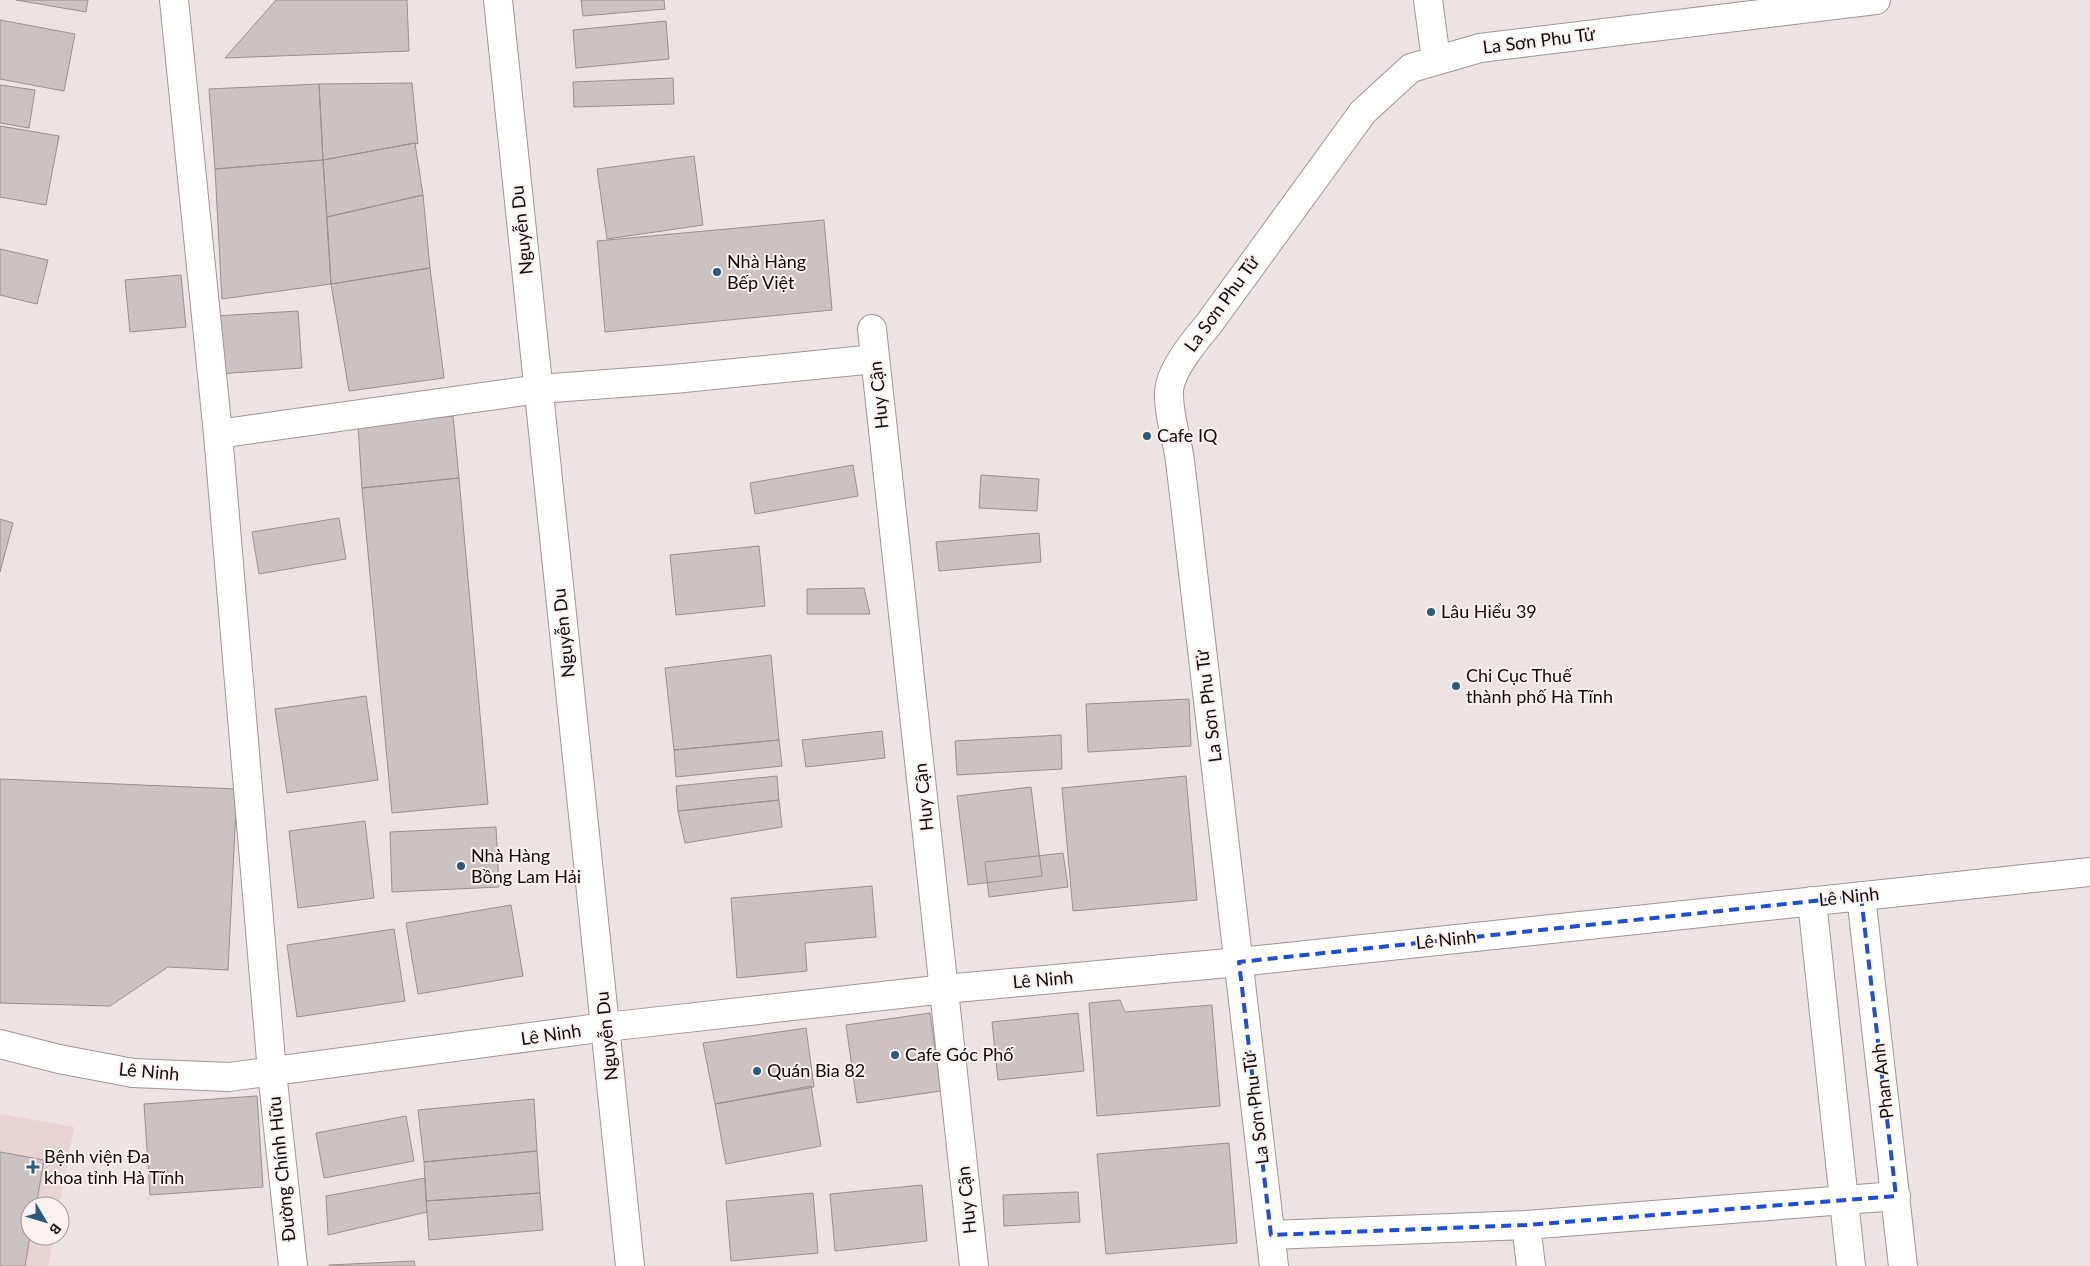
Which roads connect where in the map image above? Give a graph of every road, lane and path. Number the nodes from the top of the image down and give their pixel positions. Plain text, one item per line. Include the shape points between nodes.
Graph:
1 (174, 0) edge
2 (498, 0) edge
3 (1428, 0) edge
4 (1876, 0) edge
5 (1436, 59) junction
6 (872, 329) dead end
7 (876, 359) junction
8 (539, 389) junction
9 (218, 434) junction
10 (2090, 872) edge
11 (1861, 896) junction
12 (1812, 901) junction
13 (1239, 962) junction
14 (945, 989) junction
15 (606, 1027) junction
16 (0, 1044) edge
17 (272, 1072) junction
18 (1896, 1196) junction
19 (1844, 1201) junction
20 (1526, 1225) junction
21 (1270, 1235) junction
22 (293, 1266) edge
23 (630, 1266) edge
24 (974, 1266) edge
25 (1274, 1266) edge
26 (1531, 1266) edge
27 (1851, 1266) edge
28 (1903, 1266) edge

1 - 9 street, Đường Chính Hữu
2 - 8 street, Nguyễn Du
3 - 5 street
4 - 5 street, La Sơn Phu Tử via 1480,48
5 - 13 street, La Sơn Phu Tử via 1411,68 1363,112 1187,350 1169,390
6 - 7 street, Huy Cận
7 - 8 street
7 - 14 street, Huy Cận
8 - 9 street
8 - 15 street, Nguyễn Du
9 - 17 street, Đường Chính Hữu
10 - 11 street, Lê Ninh
11 - 12 street, Lê Ninh
11 - 18 street, Phan Anh
12 - 13 street, Lê Ninh
12 - 19 street
13 - 14 street, Lê Ninh
13 - 21 street, La Sơn Phu Tử
14 - 15 street, Lê Ninh
14 - 24 street, Huy Cận
15 - 17 street, Lê Ninh
15 - 23 street, Nguyễn Du
16 - 17 street, Lê Ninh via 133,1073 229,1078
17 - 22 street, Đường Chính Hữu
18 - 19 street
18 - 28 street, Phan Anh
19 - 20 street
19 - 27 street
20 - 21 street
20 - 26 street
21 - 25 street, La Sơn Phu Tử

